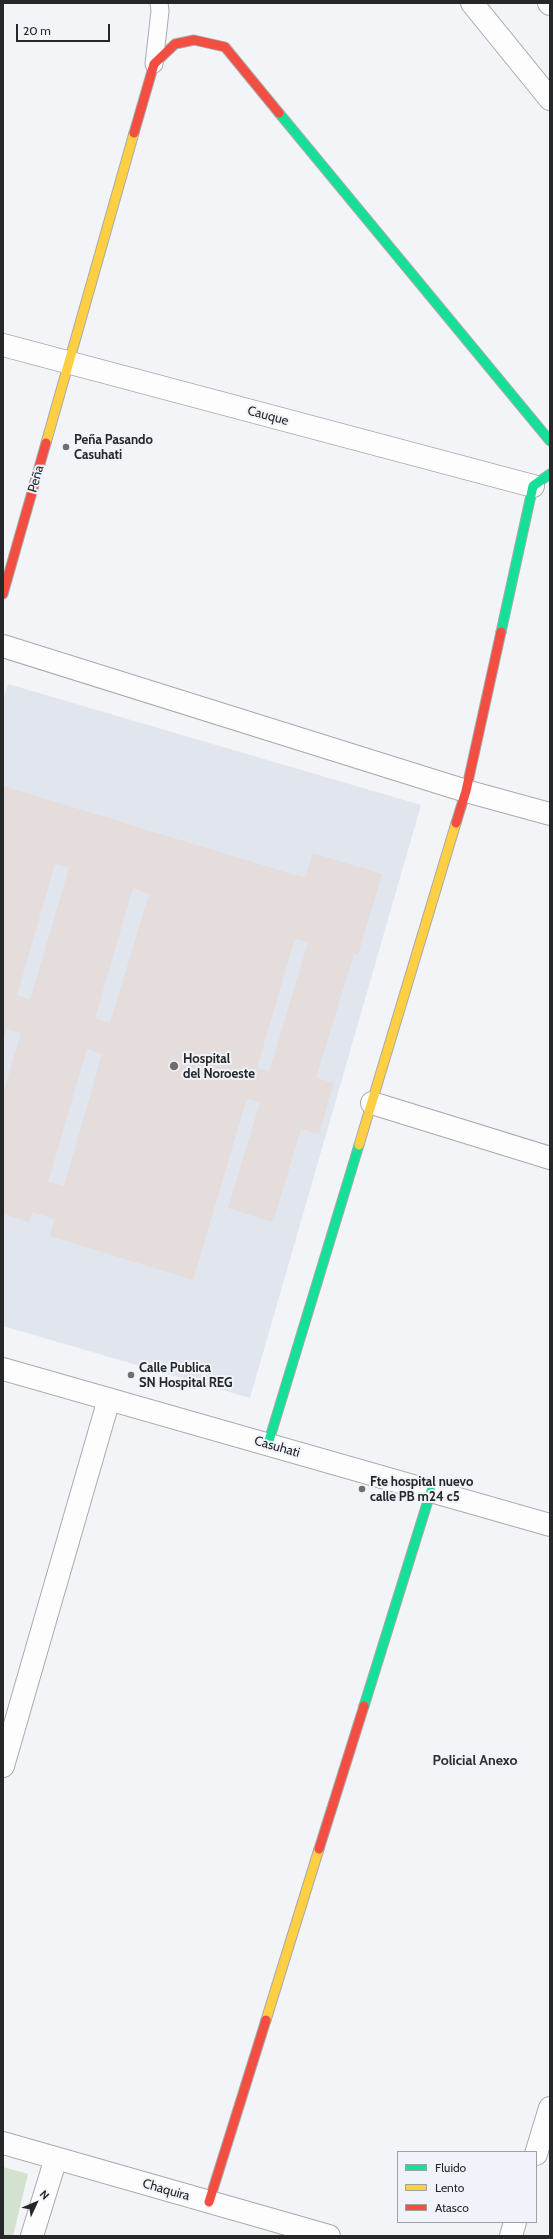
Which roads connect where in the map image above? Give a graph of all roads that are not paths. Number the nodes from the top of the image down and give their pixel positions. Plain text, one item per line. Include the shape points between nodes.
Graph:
1 (159, 3) edge
2 (472, 3) edge
3 (154, 64) junction
4 (550, 99) edge
5 (3, 345) edge
6 (70, 363) junction
7 (550, 441) edge
8 (550, 474) edge
9 (533, 486) junction
10 (3, 594) edge
11 (3, 646) edge
12 (466, 791) junction
13 (550, 814) edge
14 (372, 1103) junction
15 (550, 1158) edge
16 (3, 1368) edge
17 (110, 1399) junction
18 (268, 1444) junction
19 (431, 1492) junction
20 (550, 1525) edge
21 (3, 1766) edge
22 (550, 2108) edge
23 (3, 2143) edge
24 (537, 2151) edge
25 (56, 2158) junction
26 (209, 2202) junction
27 (515, 2223) edge
28 (32, 2236) edge
29 (329, 2236) edge
30 (511, 2236) edge

1 - 3 lane
2 - 4 street
3 - 6 street, Peña
3 - 7 street via 175,44 194,40 224,47
5 - 6 street, Cauque
6 - 9 street, Cauque
6 - 10 street, Peña
8 - 9 street
9 - 12 street
11 - 12 street
12 - 13 street
12 - 14 street
14 - 15 street
14 - 18 street
16 - 17 street, Casuhati
17 - 18 street, Casuhati
17 - 21 street
18 - 19 street, Casuhati
19 - 20 street, Casuhati
19 - 26 street
22 - 24 street
23 - 25 street, Chaquira
25 - 26 street, Chaquira
25 - 28 street
26 - 29 street, Chaquira
27 - 30 street

